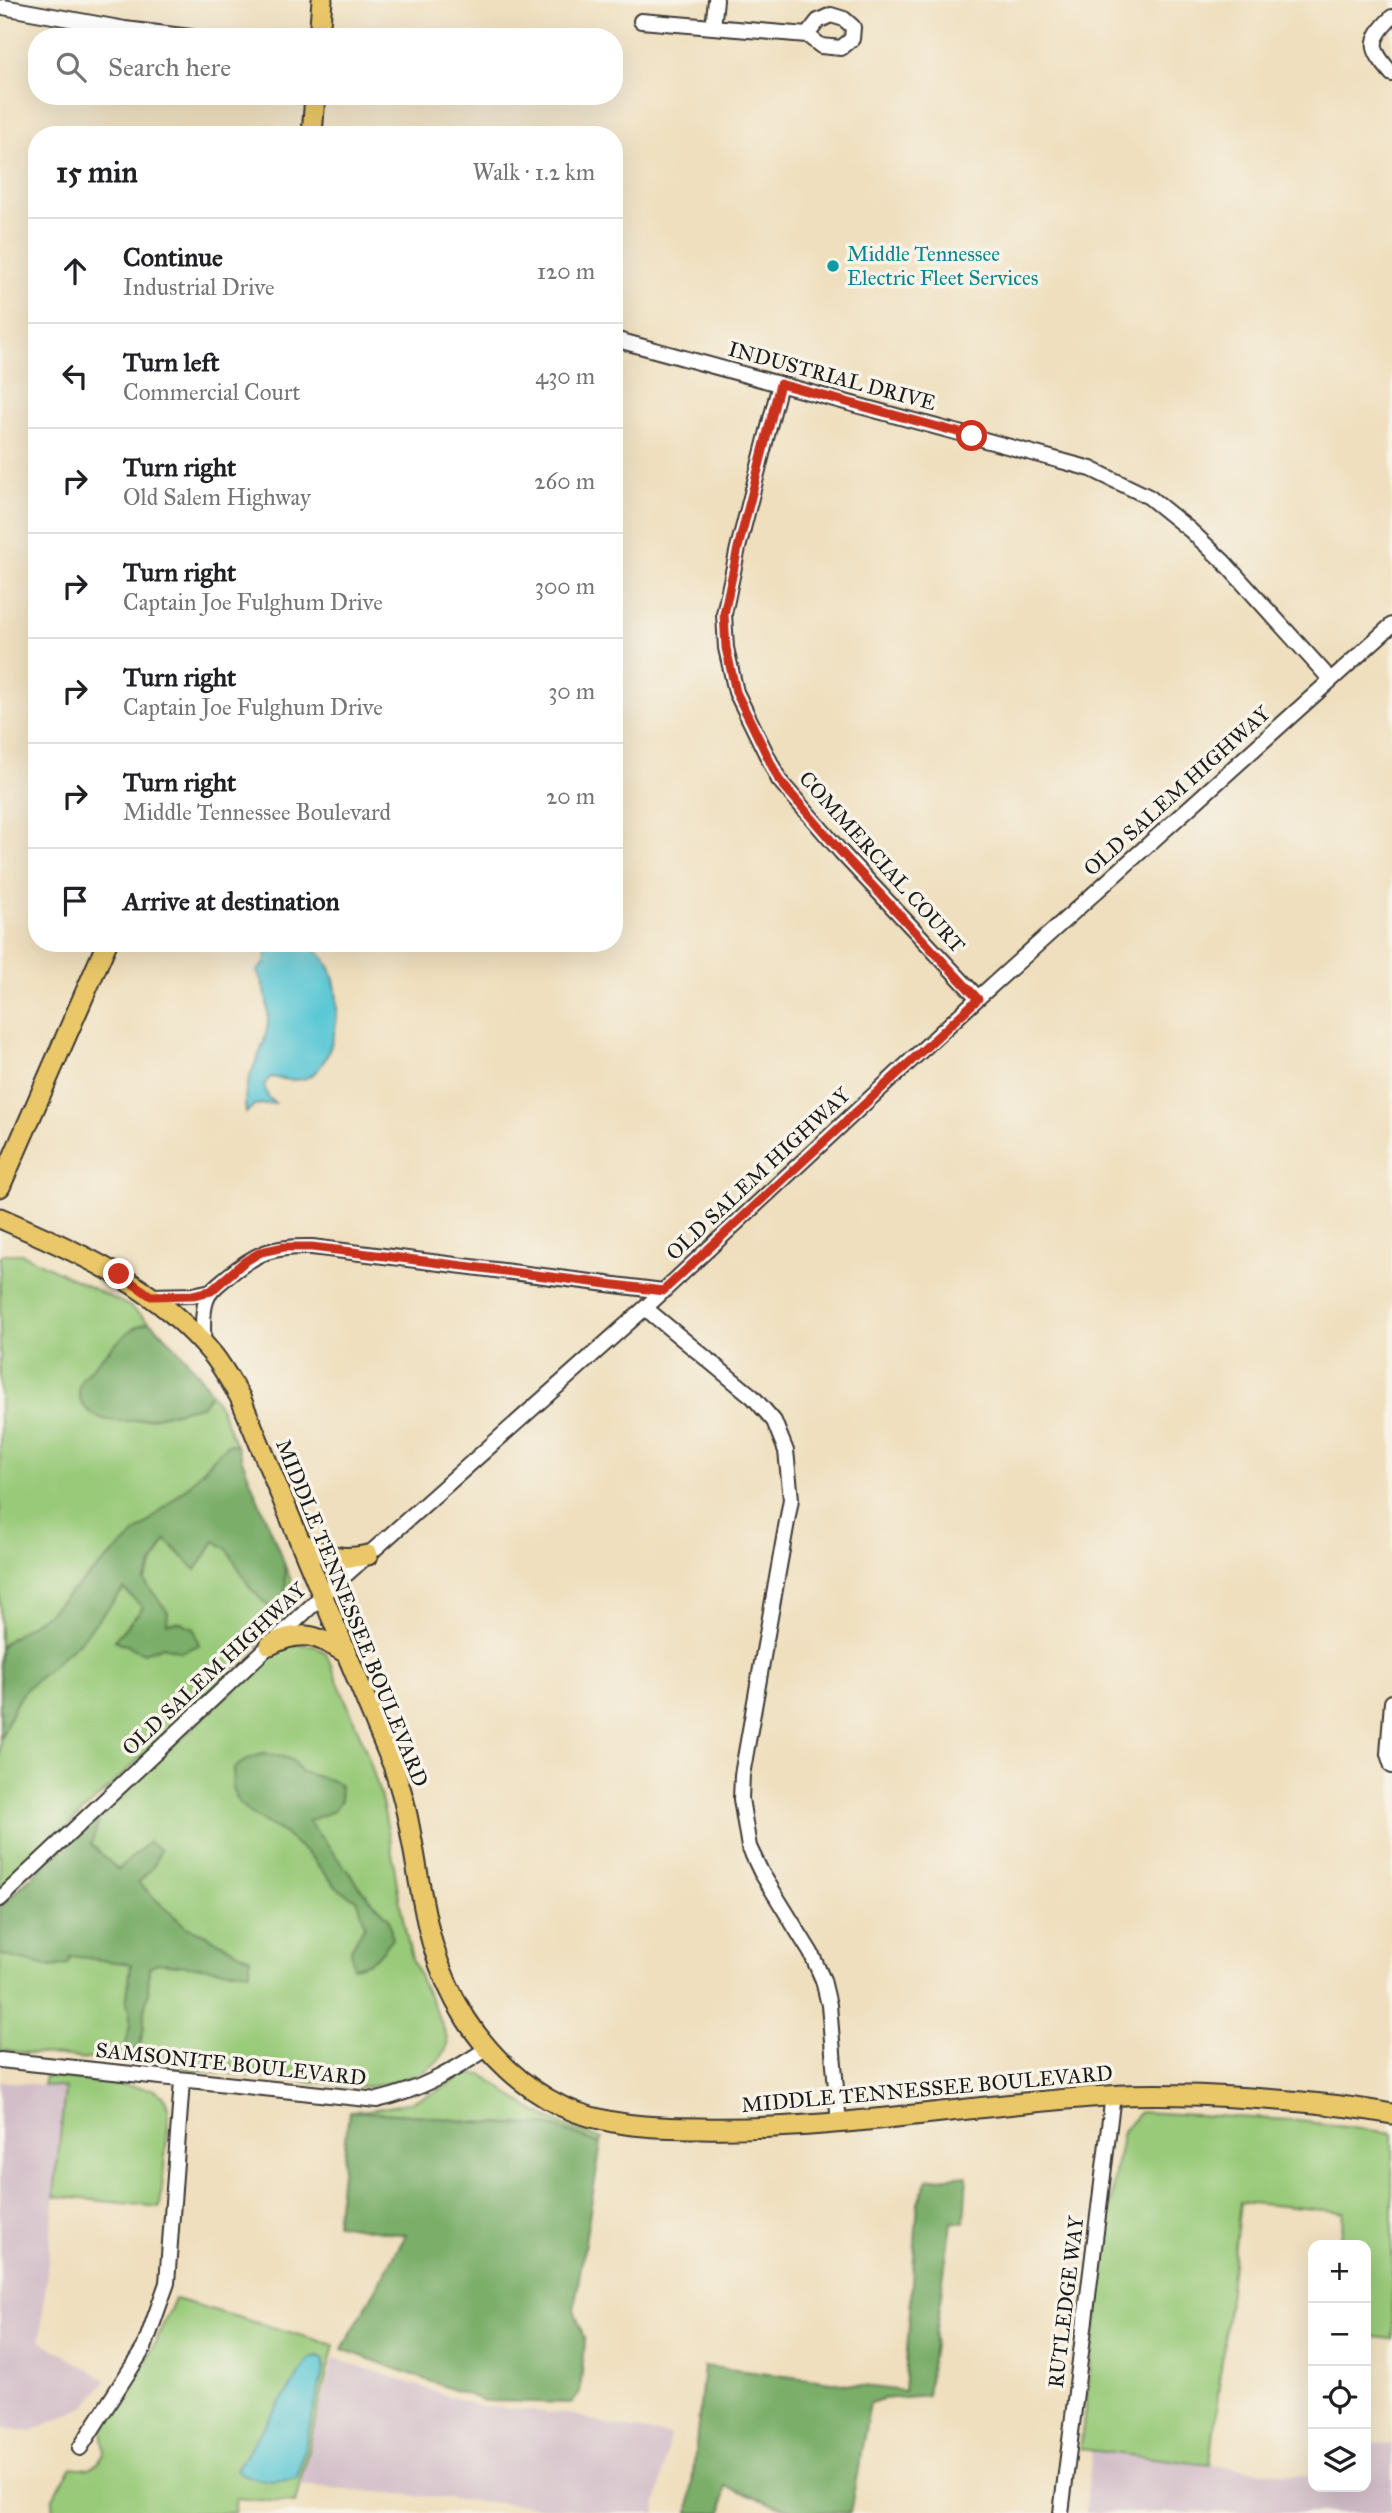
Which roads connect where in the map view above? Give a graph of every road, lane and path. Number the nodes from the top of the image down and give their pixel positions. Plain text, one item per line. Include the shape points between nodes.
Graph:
1 (323, 0) edge
2 (716, 0) edge
3 (3, 7) dead end
4 (1392, 18) edge
5 (641, 20) dead end
6 (713, 27) junction
7 (119, 28) edge
8 (320, 28) edge
9 (807, 35) dead end
10 (1389, 70) edge
11 (314, 105) edge
12 (313, 126) edge
13 (623, 341) edge
14 (780, 384) junction
15 (1392, 625) edge
16 (1331, 680) junction
17 (103, 952) edge
18 (978, 999) junction
19 (0, 1187) edge
20 (0, 1218) edge
21 (211, 1291) junction
22 (663, 1291) junction
23 (151, 1296) junction
24 (645, 1308) junction
25 (203, 1346) junction
26 (300, 1542) junction
27 (368, 1555) junction
28 (322, 1596) junction
29 (270, 1645) junction
30 (346, 1653) junction
31 (1392, 1702) edge
32 (1392, 1766) edge
33 (0, 1899) edge
34 (488, 2048) junction
35 (0, 2060) edge
36 (183, 2081) junction
37 (1113, 2095) junction
38 (1392, 2113) edge
39 (839, 2124) junction
40 (80, 2448) dead end
41 (1061, 2513) edge

1 - 8 main road
2 - 6 street
3 - 7 street
4 - 10 street via 1375,41 1376,54
5 - 6 street
6 - 9 street
11 - 12 main road
13 - 14 street, INDUSTRIAL DRIVE
14 - 16 street, INDUSTRIAL DRIVE via 1091,469 1149,497 1223,561
14 - 18 street, COMMERCIAL COURT via 724,614 736,692 779,780
15 - 16 street, OLD SALEM HIGHWAY
16 - 18 street, OLD SALEM HIGHWAY
17 - 19 main road
18 - 22 street, OLD SALEM HIGHWAY
20 - 23 main road, MIDDLE TENNESSEE BOULEVARD via 119,1274
21 - 22 street via 244,1262 284,1247
21 - 23 street
21 - 25 street via 205,1302
22 - 24 street, OLD SALEM HIGHWAY
23 - 25 main road, MIDDLE TENNESSEE BOULEVARD
24 - 27 street, OLD SALEM HIGHWAY
24 - 39 street via 754,1397 774,1421 786,1451 791,1499 741,1798 749,1847 823,1980
25 - 26 main road, MIDDLE TENNESSEE BOULEVARD via 240,1397
26 - 27 main road via 332,1557
26 - 28 main road, MIDDLE TENNESSEE BOULEVARD
27 - 28 street, OLD SALEM HIGHWAY
28 - 29 street, OLD SALEM HIGHWAY
28 - 30 main road, MIDDLE TENNESSEE BOULEVARD
29 - 30 main road via 285,1637 307,1635
29 - 33 street, OLD SALEM HIGHWAY
30 - 34 main road, MIDDLE TENNESSEE BOULEVARD via 402,1795 428,1936 442,1975
31 - 32 street via 1388,1754
34 - 36 street, SAMSONITE BOULEVARD via 437,2080 377,2100
34 - 39 main road, MIDDLE TENNESSEE BOULEVARD via 521,2081 561,2106 608,2122 752,2129
35 - 36 street, SAMSONITE BOULEVARD
36 - 40 street via 167,2283 144,2348
37 - 38 main road, MIDDLE TENNESSEE BOULEVARD via 1203,2095
37 - 39 main road, MIDDLE TENNESSEE BOULEVARD
37 - 41 street, RUTLEDGE WAY

